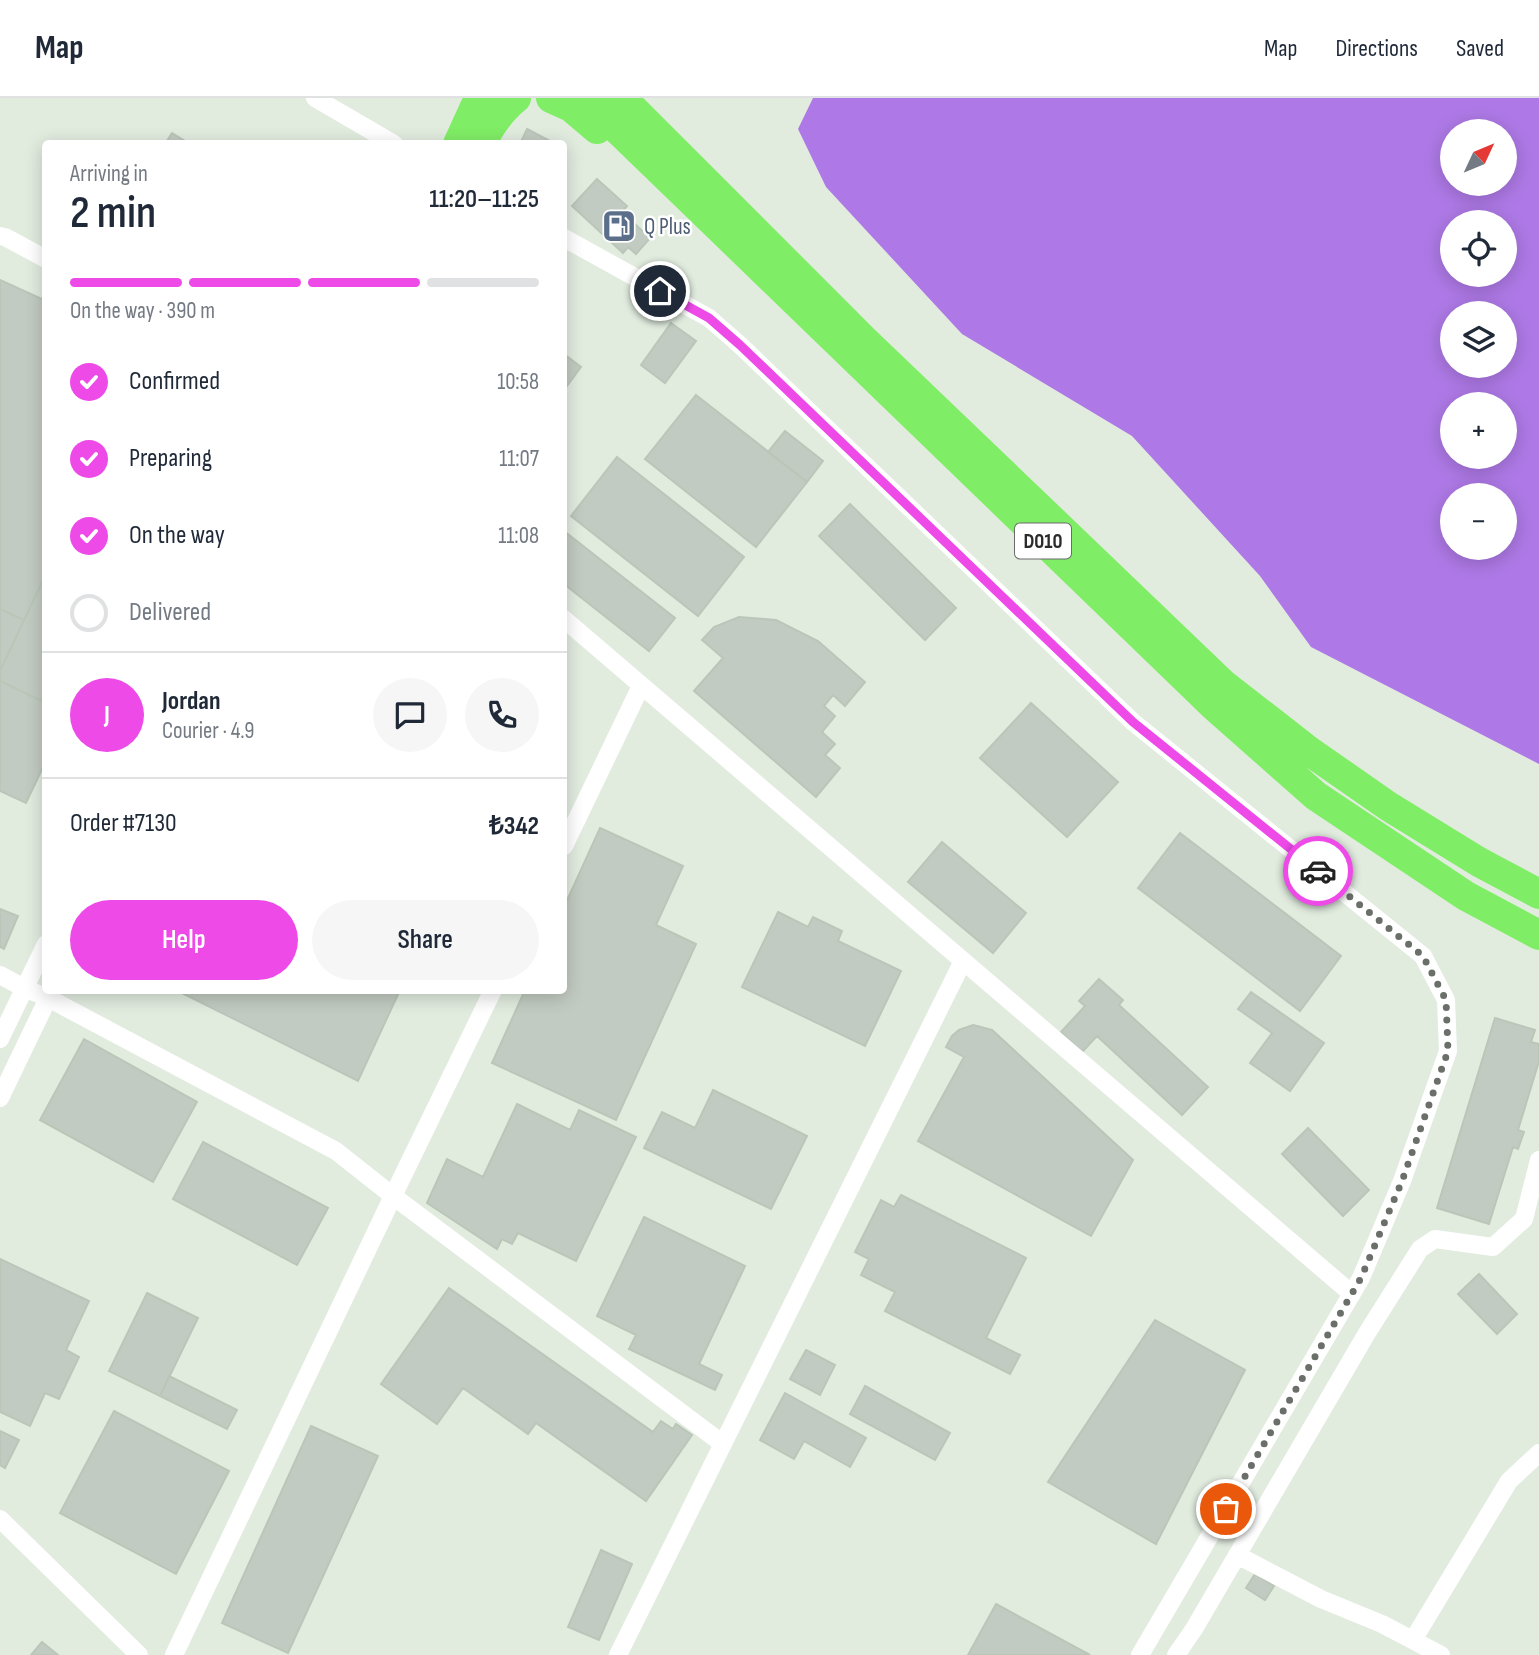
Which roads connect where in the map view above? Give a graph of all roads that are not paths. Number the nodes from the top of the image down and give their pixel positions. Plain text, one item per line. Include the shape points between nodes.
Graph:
1 (315, 98) edge
2 (460, 98) edge
3 (479, 98) edge
4 (488, 98) edge
5 (516, 98) edge
6 (551, 98) edge
7 (585, 98) edge
8 (622, 98) edge
9 (387, 140) edge
10 (443, 140) edge
11 (460, 140) edge
12 (470, 140) edge
13 (483, 140) edge
14 (0, 236) edge
15 (567, 240) edge
16 (42, 257) edge
17 (765, 273) junction
18 (567, 622) edge
19 (641, 686) junction
20 (567, 840) edge
21 (1539, 894) edge
22 (1539, 935) edge
23 (42, 952) edge
24 (963, 961) junction
25 (0, 975) edge
26 (24, 988) junction
27 (42, 992) edge
28 (50, 994) edge
29 (491, 994) edge
30 (0, 1039) edge
31 (0, 1098) edge
32 (1539, 1160) edge
33 (393, 1196) junction
34 (1352, 1294) junction
35 (723, 1444) junction
36 (1539, 1453) edge
37 (0, 1519) edge
38 (1237, 1555) junction
39 (1413, 1640) junction
40 (139, 1655) edge
41 (174, 1655) edge
42 (618, 1655) edge
43 (1140, 1655) edge
44 (1176, 1655) edge
45 (1441, 1655) edge

1 - 9 street
2 - 10 highway
3 - 11 highway
4 - 12 highway
5 - 13 highway
6 - 17 highway via 571,107 677,207
7 - 17 highway, D010
8 - 21 highway, D010 via 864,340 1223,684 1388,806
14 - 16 street
15 - 34 street via 709,318 1133,722 1423,956 1446,1000 1448,1051 1402,1181
17 - 22 highway, D010 via 1214,706 1316,796 1466,896
18 - 19 street
19 - 20 street
19 - 24 street
23 - 26 street
24 - 34 street
24 - 35 street
25 - 26 street
26 - 27 street
26 - 30 street
28 - 31 street
28 - 33 street via 336,1151
29 - 33 street
32 - 38 street via 1524,1219 1493,1247 1435,1239 1420,1249
33 - 35 street
33 - 41 street
34 - 43 street
35 - 42 street
36 - 39 street via 1509,1482
37 - 40 street
38 - 39 street via 1321,1600
38 - 44 street
39 - 45 street

